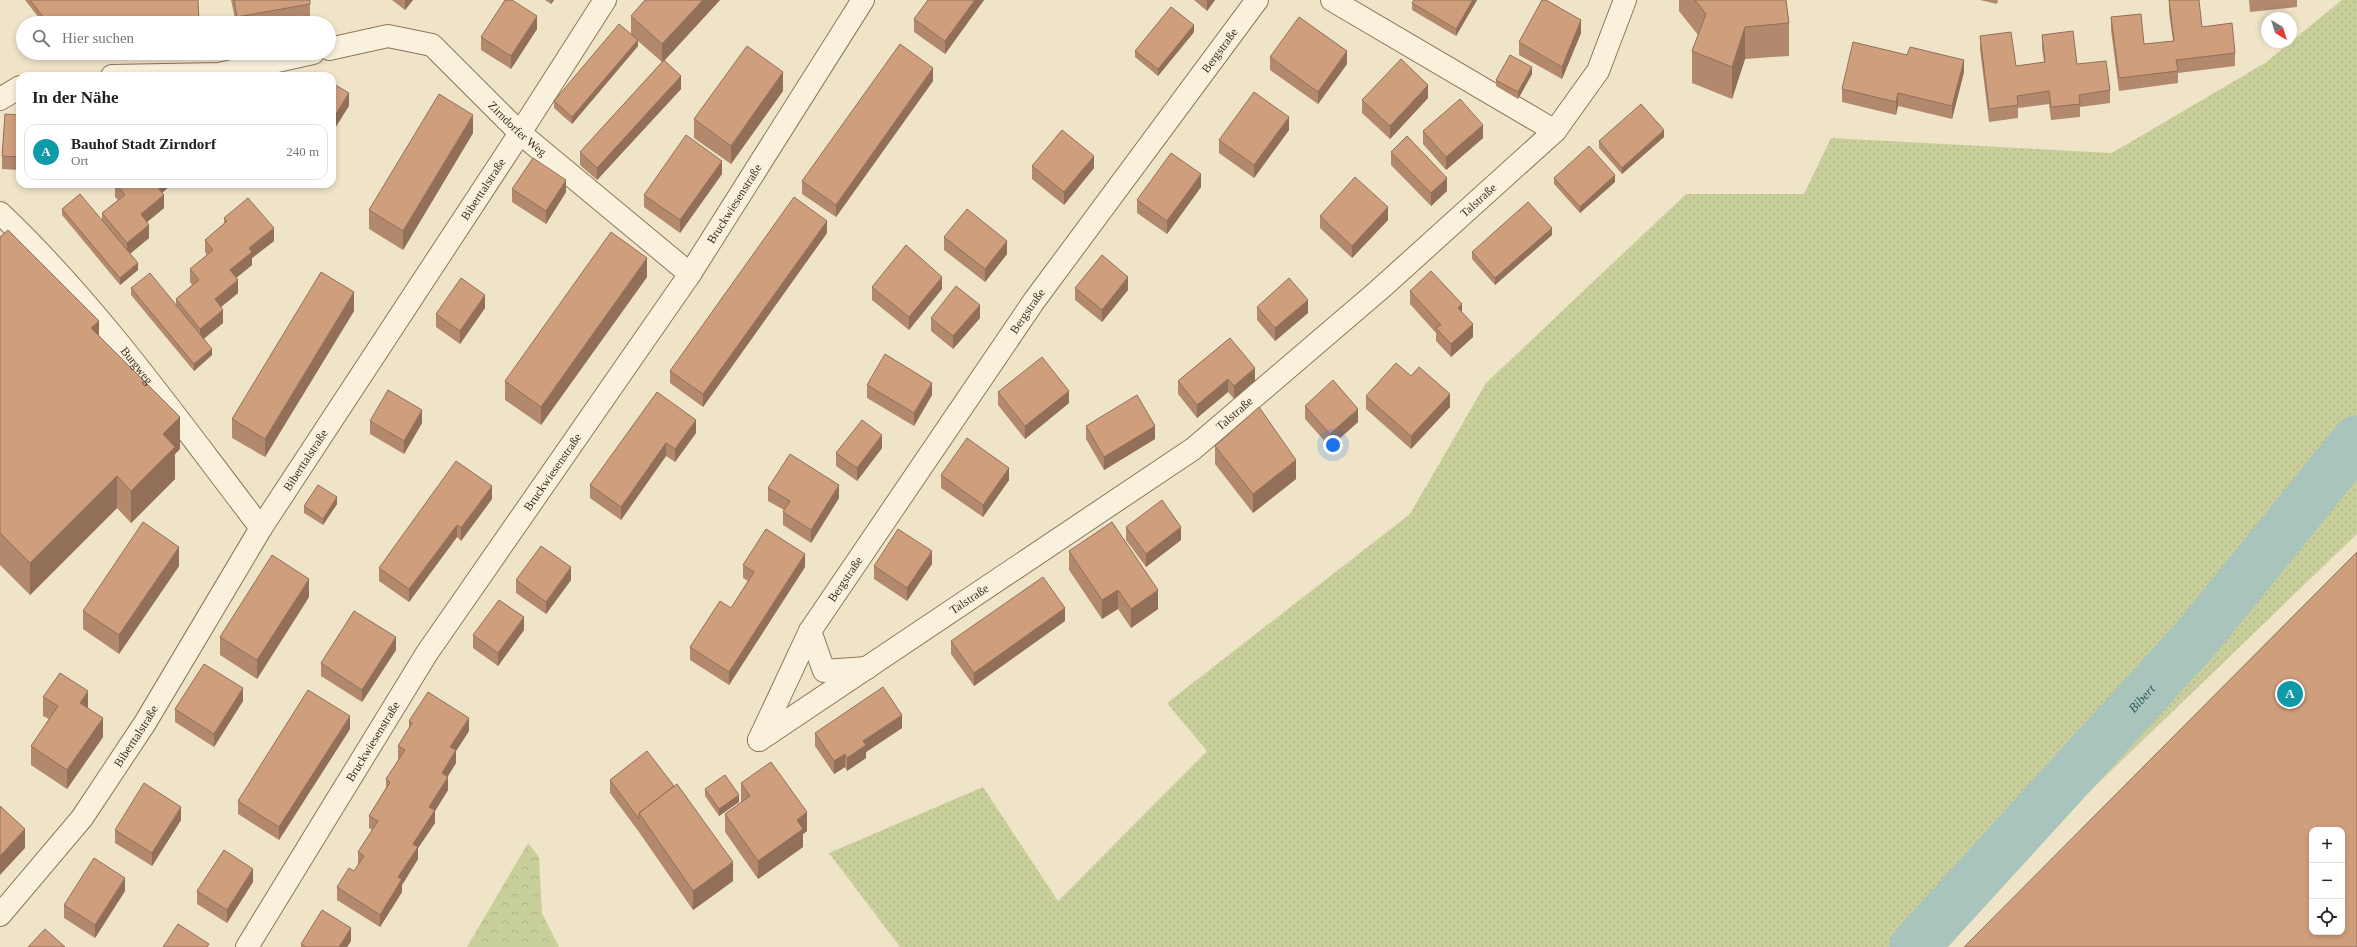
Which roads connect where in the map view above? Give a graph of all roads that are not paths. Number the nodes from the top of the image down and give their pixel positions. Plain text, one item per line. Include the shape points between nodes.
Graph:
1 (605, 0) edge
2 (863, 0) edge
3 (1257, 0) edge
4 (1332, 0) edge
5 (1625, 0) edge
6 (336, 47) edge
7 (282, 60) edge
8 (228, 72) edge
9 (16, 89) edge
10 (0, 99) edge
11 (1555, 131) junction
12 (520, 133) junction
13 (0, 214) edge
14 (690, 274) junction
15 (261, 528) junction
16 (810, 631) junction
17 (868, 668) junction
18 (759, 740) joint
19 (0, 915) edge
20 (247, 947) edge

1 - 12 street, Biberttalstraße
2 - 14 street, Bruckwiesenstraße
3 - 16 street, Bergstraße via 1034,301
4 - 11 street
5 - 11 street, Talstraße via 1598,71
6 - 12 street, Zirndorfer Weg via 388,36 432,45
7 - 8 street
9 - 10 street
11 - 17 street, Talstraße via 1379,290 1193,449
12 - 14 street, Zirndorfer Weg
12 - 15 street, Biberttalstraße
13 - 15 street, Burgweg via 43,254 118,342
14 - 20 street, Bruckwiesenstraße via 427,653
15 - 19 street, Biberttalstraße via 145,723 82,818
16 - 17 street via 824,671
16 - 18 street, Bergstraße
17 - 18 street, Talstraße

